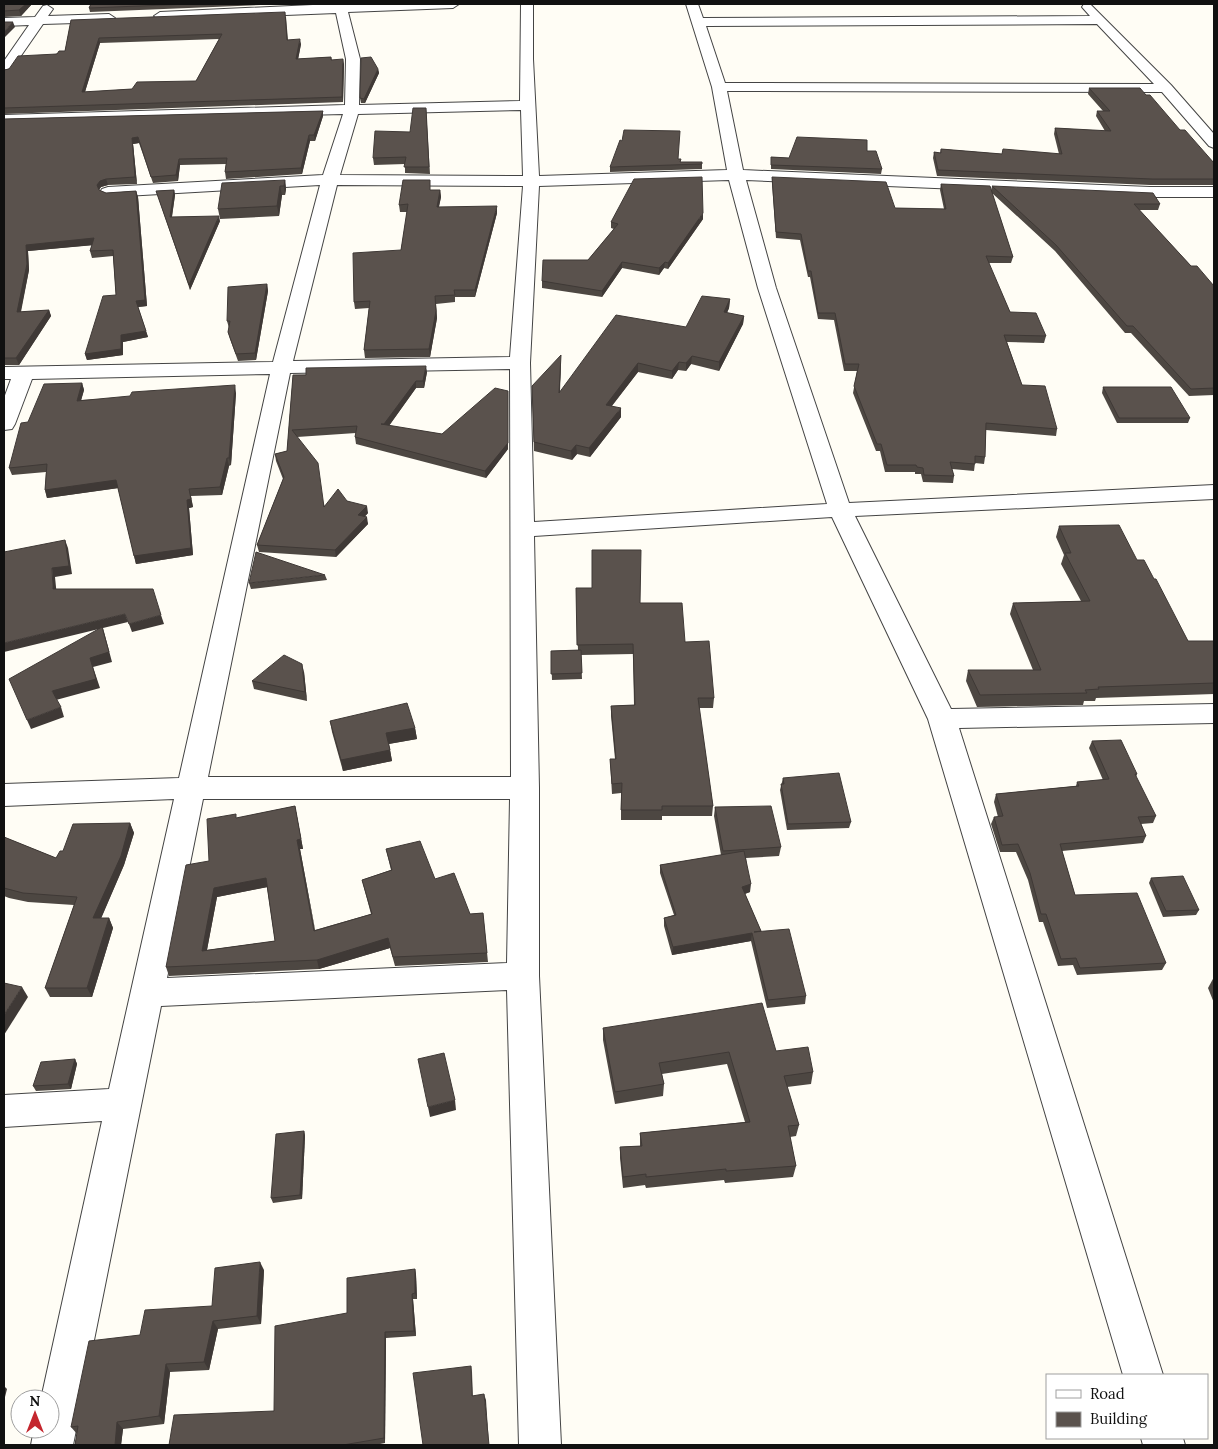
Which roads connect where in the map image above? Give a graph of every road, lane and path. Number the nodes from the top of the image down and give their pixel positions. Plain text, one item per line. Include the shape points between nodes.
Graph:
1 (50, 4) edge
2 (453, 4) edge
3 (527, 4) edge
4 (1086, 4) edge
5 (340, 7) edge
6 (695, 13) edge
7 (144, 17) edge
8 (124, 18) edge
9 (1100, 20) junction
10 (38, 21) junction
11 (4, 22) edge
12 (4, 70) edge
13 (719, 87) junction
14 (1166, 88) junction
15 (527, 105) junction
16 (352, 108) junction
17 (4, 119) edge
18 (1214, 143) edge
19 (736, 175) junction
20 (330, 180) junction
21 (531, 181) junction
22 (108, 192) edge
23 (1214, 192) edge
24 (520, 362) junction
25 (282, 366) junction
26 (4, 372) edge
27 (24, 372) junction
28 (4, 424) edge
29 (1214, 492) edge
30 (840, 510) junction
31 (524, 530) junction
32 (1214, 713) edge
33 (942, 719) junction
34 (192, 788) junction
35 (525, 788) junction
36 (4, 795) edge
37 (523, 976) junction
38 (147, 993) junction
39 (125, 1104) junction
40 (4, 1111) edge
41 (1143, 1374) edge
42 (52, 1445) edge
43 (540, 1445) edge

1 - 10 street
2 - 5 street
3 - 15 street
4 - 9 street
5 - 7 street
5 - 16 street via 353,59
6 - 9 street
6 - 13 street
8 - 10 street
9 - 14 street
10 - 11 street
10 - 12 street
13 - 14 street
13 - 19 street
14 - 18 street
15 - 16 street
15 - 21 street
16 - 17 street
16 - 20 street
19 - 21 street
19 - 23 street
19 - 30 street via 767,288
20 - 21 street
20 - 22 street
20 - 25 street
21 - 24 street
24 - 25 street
24 - 31 street
25 - 27 street
25 - 34 street
26 - 27 street
27 - 28 street
29 - 30 street
30 - 31 street
30 - 33 street
31 - 35 street
32 - 33 street
33 - 41 street
34 - 35 street
34 - 36 street
34 - 38 street
35 - 37 street
37 - 38 street
37 - 43 street
38 - 39 street
39 - 40 street
39 - 42 street

